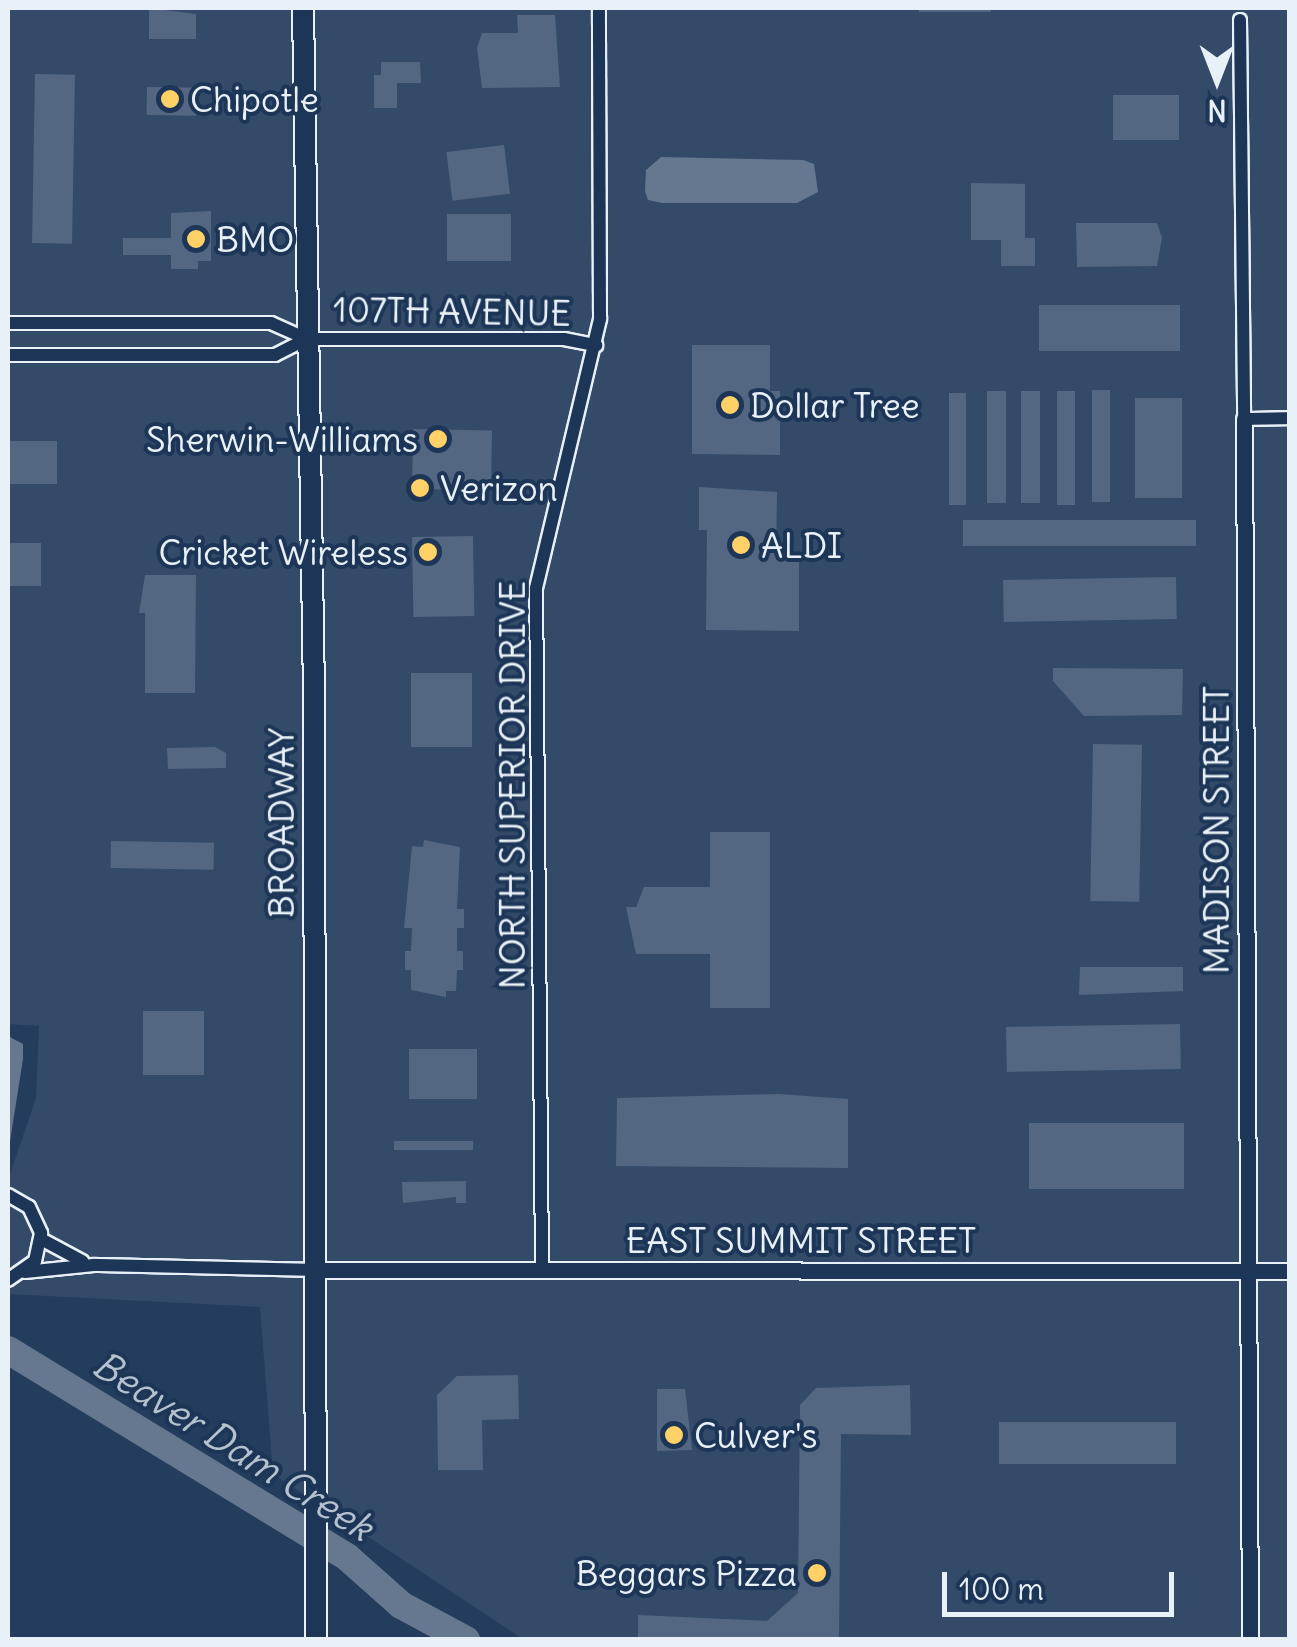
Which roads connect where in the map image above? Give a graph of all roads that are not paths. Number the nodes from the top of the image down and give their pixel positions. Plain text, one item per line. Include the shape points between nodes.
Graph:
1 (304, 8) edge
2 (599, 8) edge
3 (1240, 20) dead end
4 (8, 323) edge
5 (307, 339) junction
6 (596, 346) junction
7 (8, 355) edge
8 (1290, 418) edge
9 (1244, 420) junction
10 (8, 1195) edge
11 (41, 1239) junction
12 (94, 1265) junction
13 (542, 1269) junction
14 (312, 1270) junction
15 (1247, 1271) junction
16 (1290, 1271) edge
17 (25, 1272) junction
18 (8, 1280) edge
19 (316, 1640) edge
20 (1250, 1640) edge

1 - 5 main road, BROADWAY
2 - 6 street, NORTH SUPERIOR DRIVE
3 - 9 street, MADISON STREET
4 - 5 street, 107TH AVENUE via 271,323
5 - 6 street, 107TH AVENUE via 564,339
5 - 7 street, 107TH AVENUE via 275,355
5 - 14 main road, BROADWAY via 314,692
6 - 13 street, NORTH SUPERIOR DRIVE via 536,588
8 - 9 street
9 - 15 street, MADISON STREET
10 - 11 street via 29,1207
11 - 12 street
11 - 17 street
12 - 14 street
12 - 17 street
13 - 14 street, EAST SUMMIT STREET
13 - 15 street, EAST SUMMIT STREET
14 - 19 main road, BROADWAY
15 - 16 street, EAST SUMMIT STREET
15 - 20 street, MADISON STREET
17 - 18 street

